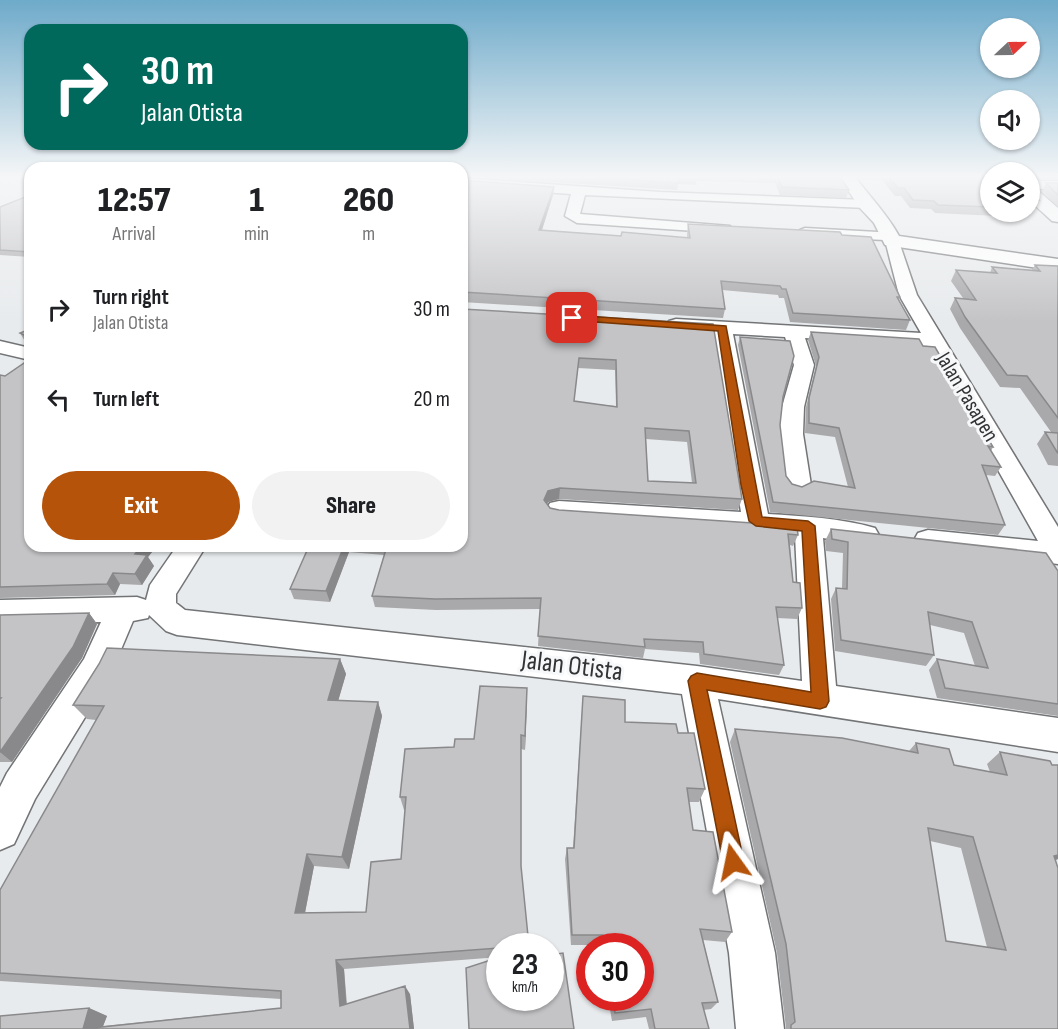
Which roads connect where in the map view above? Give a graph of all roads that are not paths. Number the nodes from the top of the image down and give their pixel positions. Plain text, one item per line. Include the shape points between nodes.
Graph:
1 (666, 225) edge
2 (882, 225) edge
3 (740, 230) edge
4 (796, 233) edge
5 (888, 233) junction
6 (1058, 256) edge
7 (1058, 265) edge
8 (654, 323) edge
9 (722, 328) junction
10 (793, 331) junction
11 (933, 340) junction
12 (0, 347) edge
13 (24, 353) edge
14 (798, 485) edge
15 (559, 510) edge
16 (756, 521) junction
17 (808, 526) junction
18 (188, 552) edge
19 (1058, 552) edge
20 (161, 608) junction
21 (122, 610) junction
22 (0, 612) edge
23 (697, 681) junction
24 (820, 701) junction
25 (1058, 735) edge
26 (0, 830) edge
27 (760, 1029) edge

1 - 3 street
2 - 5 main road
4 - 5 street
5 - 6 main road
5 - 7 main road
5 - 11 street, Jalan Pasapen via 908,295
8 - 9 street
9 - 10 street
9 - 16 street
10 - 11 street
10 - 14 street via 804,365 793,407 791,434
11 - 19 street, Jalan Pasapen
12 - 13 street
15 - 16 street
16 - 17 street
17 - 19 street
17 - 24 street
18 - 20 street via 160,593
20 - 21 street
20 - 23 street, Jalan Otista via 177,622
21 - 22 street
21 - 26 street via 97,668 21,786
23 - 24 street, Jalan Otista
23 - 27 street via 752,953
24 - 25 street, Jalan Otista

